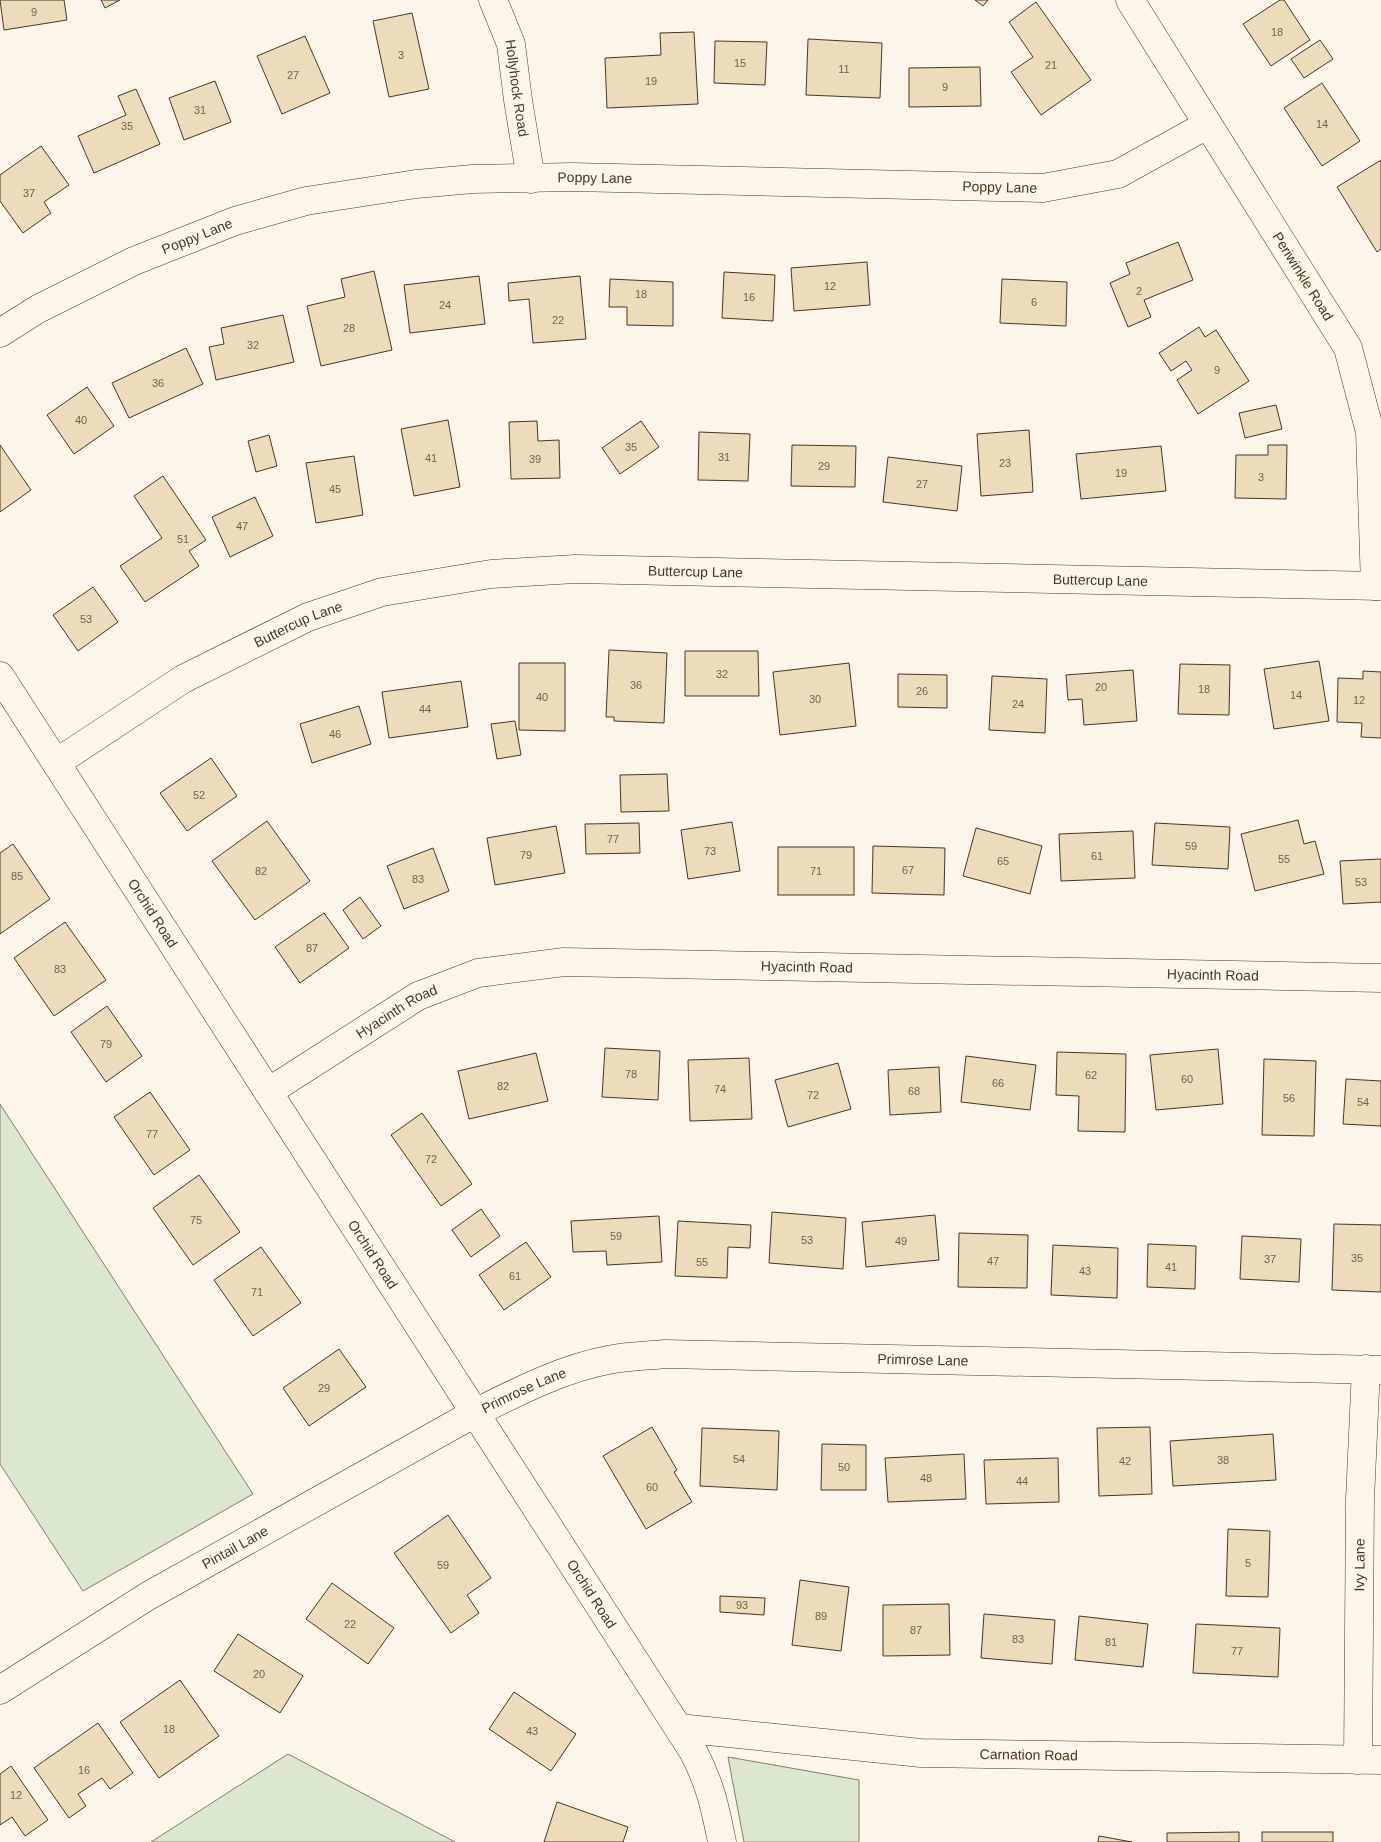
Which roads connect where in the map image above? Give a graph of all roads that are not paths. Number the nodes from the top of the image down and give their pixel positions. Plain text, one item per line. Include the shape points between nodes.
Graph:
1 (493, 0) edge
2 (1130, 0) edge
3 (1207, 124) junction
4 (531, 179) junction
5 (0, 333) edge
6 (1378, 586) edge
7 (0, 676) edge
8 (56, 763) junction
9 (1381, 978) edge
10 (268, 1092) junction
11 (1374, 1370) edge
12 (475, 1414) junction
13 (0, 1690) edge
14 (679, 1728) junction
15 (1369, 1760) edge
16 (722, 1842) edge

1 - 4 street, Hollyhock Road via 511,44
2 - 3 street, Periwinkle Road
3 - 4 street, Poppy Lane via 1118,174 1043,188 572,177
3 - 6 street, Periwinkle Road via 1348,348 1370,432
4 - 5 street, Poppy Lane via 473,179 416,184 306,201 235,221 134,261 38,309
6 - 8 street, Buttercup Lane via 576,569 491,574 382,592 308,617 183,679
7 - 8 street, Orchid Road
8 - 10 street, Orchid Road
9 - 10 street, Hyacinth Road via 564,962 478,973 418,996
10 - 12 street, Orchid Road
11 - 12 street, Primrose Lane via 666,1354 608,1360 576,1368 518,1391
11 - 15 street, Ivy Lane via 1360,1498
12 - 13 street, Pintail Lane via 148,1596
12 - 14 street, Orchid Road
14 - 15 street, Carnation Road via 920,1753
14 - 16 street, Orchid Road via 705,1773

